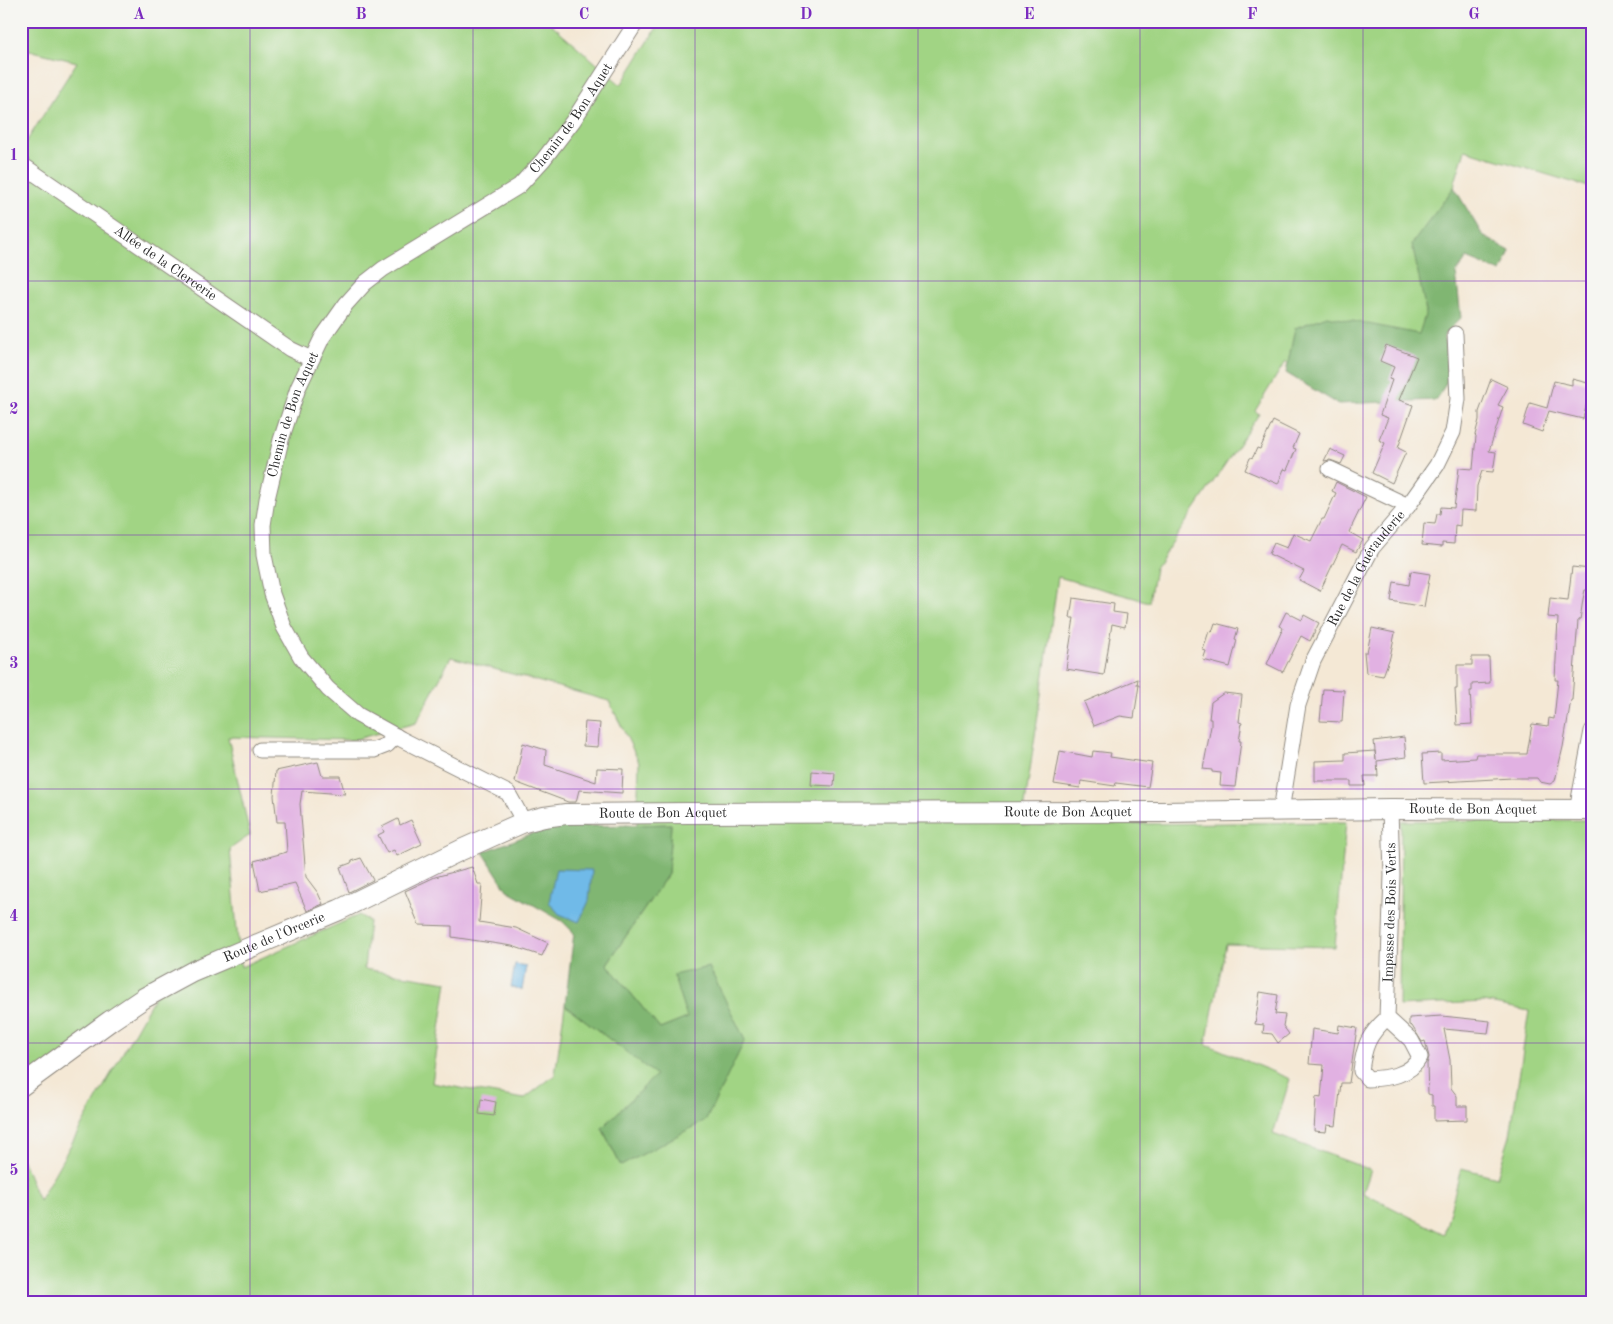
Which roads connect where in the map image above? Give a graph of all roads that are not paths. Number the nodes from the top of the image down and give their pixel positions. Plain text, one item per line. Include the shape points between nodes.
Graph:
1 (636, 21) edge
2 (21, 164) edge
3 (1455, 334) dead end
4 (312, 359) junction
5 (1330, 469) dead end
6 (1408, 506) junction
7 (1592, 731) edge
8 (396, 736) junction
9 (260, 750) dead end
10 (1390, 809) junction
11 (1584, 810) edge
12 (1281, 811) junction
13 (544, 817) joint
14 (524, 822) junction
15 (1387, 1018) dead end
16 (21, 1086) edge

1 - 4 street, Chemin de Bon Aquet via 572,121 519,186 414,249 365,283 322,338
2 - 4 street, Allée de la Clercerie via 290,348
3 - 6 street, Rue de la Guérauderie via 1458,399 1453,432 1437,464
4 - 8 street, Chemin de Bon Aquet via 298,388 281,440 262,525 272,594 284,627 301,657 328,689 358,715
5 - 6 street
6 - 12 street, Rue de la Guérauderie via 1372,548 1313,662 1298,705
7 - 11 street
8 - 9 street via 387,745 374,750
8 - 14 street, Chemin de Bon Aquet via 508,793
10 - 11 street, Route de Bon Acquet
10 - 12 street, Route de Bon Acquet
10 - 15 street, Impasse des Bois Verts via 1392,875
12 - 13 street, Route de Bon Acquet via 566,814
13 - 14 street, Route de l'Orcerie
14 - 16 street, Route de l'Orcerie via 340,910 192,972 137,1003

